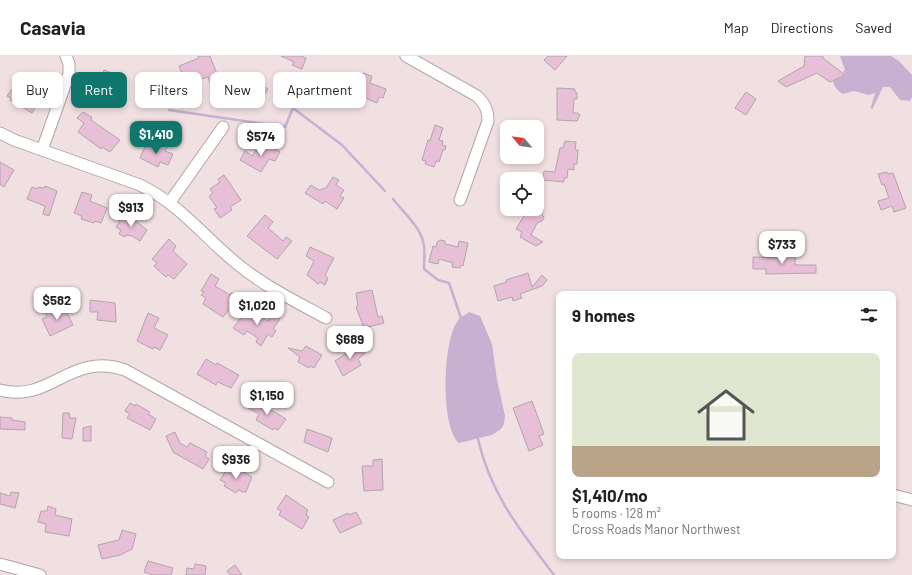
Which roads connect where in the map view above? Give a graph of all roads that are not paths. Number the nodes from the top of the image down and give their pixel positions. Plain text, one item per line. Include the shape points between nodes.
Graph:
1 (66, 56) edge
2 (406, 56) edge
3 (223, 127) dead end
4 (0, 133) edge
5 (42, 150) junction
6 (460, 200) dead end
7 (170, 202) junction
8 (326, 318) dead end
9 (0, 390) edge
10 (328, 482) dead end
11 (896, 496) edge
12 (912, 500) edge
13 (0, 564) edge
14 (40, 575) edge

1 - 5 street via 69,74
2 - 6 street via 477,96 488,112 488,121
3 - 7 street
4 - 5 street
5 - 7 street via 140,185
7 - 8 street via 235,262 270,287
9 - 10 street via 24,393 85,367 99,364 113,366 125,370
11 - 12 street
13 - 14 street

